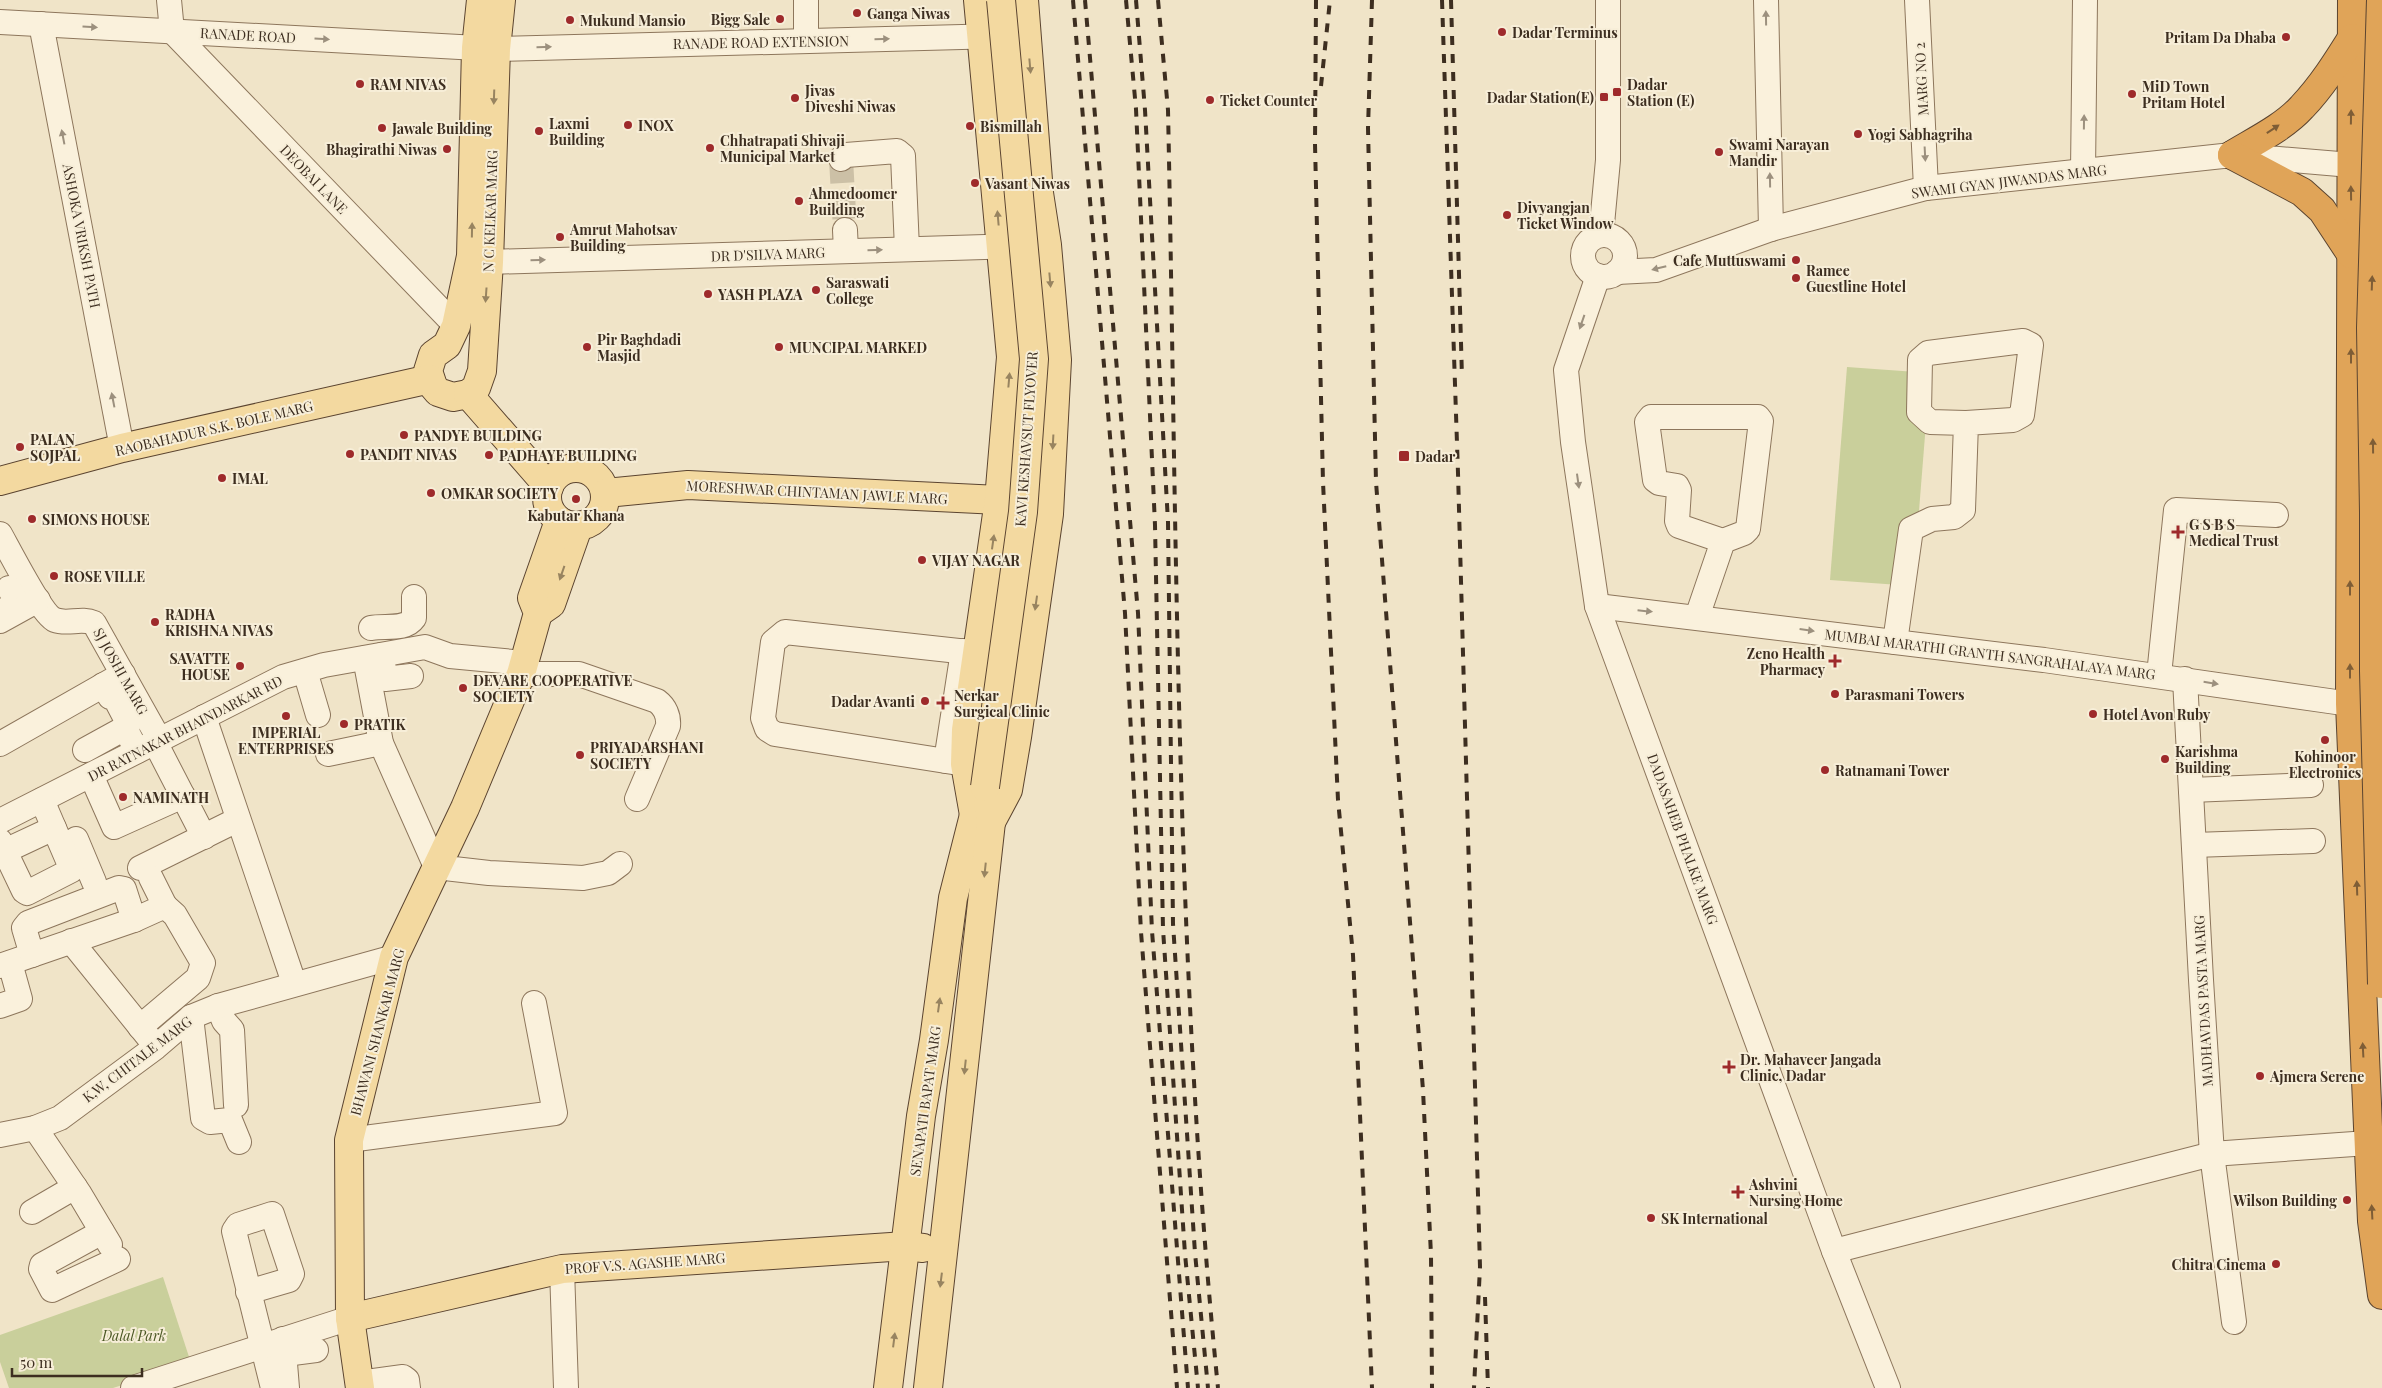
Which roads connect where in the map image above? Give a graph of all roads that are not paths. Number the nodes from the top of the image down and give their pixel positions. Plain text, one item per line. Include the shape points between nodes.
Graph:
1 (170, 0) edge
2 (481, 0) edge
3 (501, 0) edge
4 (806, 0) edge
5 (978, 0) edge
6 (1001, 0) edge
7 (1024, 0) edge
8 (1608, 0) edge
9 (1766, 0) edge
10 (1916, 0) edge
11 (2085, 0) edge
12 (2352, 0) edge
13 (2381, 0) edge
14 (0, 22) edge
15 (42, 24) junction
16 (172, 31) junction
17 (1027, 35) junction
18 (981, 37) junction
19 (2352, 38) junction
20 (806, 41) junction
21 (486, 48) junction
22 (2232, 155) junction
23 (842, 159) dead end
24 (2382, 164) edge
25 (2351, 165) junction
26 (2083, 171) junction
27 (1926, 188) junction
28 (1771, 229) junction
29 (1601, 235) junction
30 (1047, 245) junction
31 (1000, 247) junction
32 (907, 250) junction
33 (2351, 254) junction
34 (489, 262) junction
35 (1607, 274) junction
36 (452, 336) junction
37 (430, 379) junction
38 (477, 379) junction
39 (2382, 384) edge
40 (2351, 386) junction
41 (1966, 423) junction
42 (122, 448) junction
43 (555, 479) junction
44 (0, 481) edge
45 (606, 493) junction
46 (999, 500) junction
47 (1049, 514) junction
48 (2276, 515) dead end
49 (568, 524) junction
50 (0, 534) edge
51 (1723, 541) junction
52 (16, 592) edge
53 (1597, 606) junction
54 (1697, 617) junction
55 (0, 622) edge
56 (400, 626) junction
57 (371, 628) dead end
58 (1895, 642) junction
59 (970, 652) junction
60 (395, 653) junction
61 (523, 669) junction
62 (306, 671) junction
63 (123, 674) junction
64 (2159, 675) junction
65 (411, 676) dead end
66 (2185, 679) junction
67 (106, 691) junction
68 (2350, 704) junction
69 (2382, 704) edge
70 (318, 715) dead end
71 (204, 717) junction
72 (75, 718) dead end
73 (125, 728) junction
74 (381, 743) junction
75 (0, 744) edge
76 (153, 747) junction
77 (86, 750) dead end
78 (328, 754) dead end
79 (956, 763) junction
80 (93, 781) junction
81 (2311, 785) dead end
82 (2191, 790) junction
83 (183, 796) junction
84 (49, 797) junction
85 (637, 799) dead end
86 (237, 820) junction
87 (0, 821) edge
88 (981, 827) junction
89 (54, 828) junction
90 (204, 837) junction
91 (2313, 841) dead end
92 (2194, 845) junction
93 (2, 846) edge
94 (620, 864) dead end
95 (436, 867) junction
96 (94, 882) dead end
97 (165, 906) junction
98 (134, 920) junction
99 (72, 942) junction
100 (32, 955) junction
101 (394, 957) junction
102 (5, 964) edge
103 (294, 984) junction
104 (2382, 984) edge
105 (534, 1003) dead end
106 (0, 1006) edge
107 (218, 1006) junction
108 (191, 1017) junction
109 (140, 1027) junction
110 (156, 1047) junction
111 (236, 1105) dead end
112 (35, 1128) junction
113 (919, 1129) junction
114 (958, 1132) junction
115 (0, 1135) edge
116 (350, 1140) junction
117 (239, 1142) dead end
118 (2368, 1143) junction
119 (2212, 1154) junction
120 (75, 1199) junction
121 (32, 1212) dead end
122 (906, 1246) junction
123 (945, 1250) junction
124 (1834, 1251) junction
125 (34, 1255) dead end
126 (562, 1269) junction
127 (248, 1292) dead end
128 (2382, 1295) edge
129 (350, 1318) junction
130 (2234, 1322) dead end
131 (277, 1347) junction
132 (316, 1350) dead end
133 (359, 1386) edge
134 (133, 1388) edge
135 (273, 1388) edge
136 (287, 1388) edge
137 (408, 1388) edge
138 (566, 1388) edge
139 (888, 1388) edge
140 (928, 1388) edge
141 (1888, 1388) edge

1 - 16 street
2 - 21 main road, N C KELKAR MARG
3 - 21 main road, N C KELKAR MARG
4 - 20 street
5 - 18 main road
6 - 88 main road, KAVI KESHAVSUT FLYOVER, bridge via 1034,358 1023,512
7 - 17 main road
8 - 29 street via 1608,160
28 -> 9 street
10 -> 27 street, MARG NO 2
26 -> 11 street
12 - 19 highway
104 -> 13 highway, bridge via 2370,328
14 - 15 street, RANADE ROAD
15 -> 16 street, RANADE ROAD
42 -> 15 street, ASHOKA VRIKSH PATH
16 -> 21 street, RANADE ROAD
16 - 36 street, DEOBAI LANE
17 - 18 street, RANADE ROAD EXTENSION
17 -> 30 main road via 1039,193
20 -> 18 street, RANADE ROAD EXTENSION
31 -> 18 main road
22 -> 19 highway via 2301,108
25 -> 19 highway
21 -> 20 street, RANADE ROAD EXTENSION
21 -> 34 main road, N C KELKAR MARG
36 -> 21 main road, N C KELKAR MARG via 471,256
22 - 25 street, SWAMI GYAN JIWANDAS MARG
22 - 26 street, SWAMI GYAN JIWANDAS MARG
22 - 33 highway via 2302,192 2322,210
23 - 32 street via 846,155 900,152
24 - 25 street, SWAMI GYAN JIWANDAS MARG
33 -> 25 highway
26 - 27 street, SWAMI GYAN JIWANDAS MARG
27 - 28 street, SWAMI GYAN JIWANDAS MARG
28 -> 35 street, SWAMI GYAN JIWANDAS MARG via 1656,270
29 - 35 street via 1588,242 1583,255 1587,268
29 - 35 street via 1615,237 1624,248 1625,262
30 - 31 street, DR D'SILVA MARG
30 -> 47 main road via 1057,360
31 - 32 street, DR D'SILVA MARG
46 -> 31 main road via 1011,357
34 -> 32 street, DR D'SILVA MARG via 846,241
40 -> 33 highway
34 -> 38 main road, N C KELKAR MARG
35 -> 53 street, DADASAHEB PHALKE MARG via 1566,370
36 - 37 main road via 429,362
37 - 38 main road via 445,396 458,397
37 - 42 main road, RAOBAHADUR S.K. BOLE MARG
38 - 43 main road
39 - 40 highway
68 -> 40 highway
41 - 41 street via 2013,420 2022,415 2032,346 2023,341 1928,353 1920,360 1919,412 1930,422
41 - 58 street via 1964,510 1954,517 1932,520 1911,530
42 - 44 main road, RAOBAHADUR S.K. BOLE MARG
43 - 45 main road via 572,468 589,471 602,482
43 - 49 main road via 548,506
45 - 46 main road, MORESHWAR CHINTAMAN JAWLE MARG via 688,485
45 - 49 main road via 604,509 599,516 586,525
46 - 47 main road, MORESHWAR CHINTAMAN JAWLE MARG
59 -> 46 main road
47 -> 88 main road via 1008,790
48 - 64 street via 2176,510
49 - 61 main road, BHAWANI SHANKAR MARG via 551,604 538,613
50 - 52 street, SJ JOSHI MARG
51 - 51 street via 1748,529 1761,421 1758,417 1651,417 1647,422 1655,480 1678,486 1676,521 1679,526
51 - 54 street
52 - 55 street
52 - 63 street, SJ JOSHI MARG via 53,620 88,620 94,623
53 -> 54 street, MUMBAI MARATHI GRANTH SANGRAHALAYA MARG
53 - 124 street, DADASAHEB PHALKE MARG
54 -> 58 street, MUMBAI MARATHI GRANTH SANGRAHALAYA MARG
56 - 57 street
56 - 60 street
56 - 60 street via 410,623 414,618 418,599
58 - 64 street, MUMBAI MARATHI GRANTH SANGRAHALAYA MARG
59 - 79 main road via 966,730
59 - 79 street via 790,632 781,634 773,642 763,718 771,732
60 - 61 street via 450,656
60 - 62 street, DR RATNAKAR BHAINDARKAR RD
60 - 65 street via 385,679
60 - 74 street
61 - 85 street via 579,674 662,705 668,726
61 - 95 main road, BHAWANI SHANKAR MARG via 465,808
62 - 70 street
62 - 71 street, DR RATNAKAR BHAINDARKAR RD via 283,677
63 - 67 street
63 - 76 street, SJ JOSHI MARG
64 - 66 street, MUMBAI MARATHI GRANTH SANGRAHALAYA MARG
66 -> 68 street, MUMBAI MARATHI GRANTH SANGRAHALAYA MARG
66 - 82 street, MADHAVDAS PASTA MARG
67 - 72 street
67 - 73 street via 115,698 128,721
67 - 75 street
68 - 69 street, MUMBAI MARATHI GRANTH SANGRAHALAYA MARG
118 -> 68 highway
71 - 76 street, DR RATNAKAR BHAINDARKAR RD
71 - 86 street
73 - 76 street
73 - 77 street
74 - 78 street
74 - 95 street
76 - 80 street, DR RATNAKAR BHAINDARKAR RD
76 - 83 street
79 - 88 main road
80 - 83 street via 114,827
80 - 84 street, DR RATNAKAR BHAINDARKAR RD
81 - 82 street
82 - 92 street, MADHAVDAS PASTA MARG
83 - 90 street
84 - 87 street, DR RATNAKAR BHAINDARKAR RD
84 - 89 street
84 - 96 street
86 - 90 street
86 - 103 street
113 -> 88 main road, SENAPATI BAPAT MARG via 953,898
88 -> 114 main road
89 - 93 street
89 - 93 street via 72,870 31,892 24,891
90 - 97 street via 146,873
91 - 92 street
92 - 119 street, MADHAVDAS PASTA MARG
94 - 95 street via 608,873 583,878
95 - 101 main road, BHAWANI SHANKAR MARG
97 - 98 street
97 - 109 street via 175,915 203,963 202,970 198,978
98 - 99 street
98 - 100 street via 124,889 119,888 28,923 24,928
99 - 100 street
99 - 109 street
100 - 102 street
101 - 103 street, K,W, CHITALE MARG
101 - 116 main road, BHAWANI SHANKAR MARG
102 - 106 street via 20,999
103 - 107 street, K,W, CHITALE MARG
105 - 116 street via 555,1113
107 - 108 street, K,W, CHITALE MARG
107 - 111 street via 232,1030
108 - 110 street, K,W, CHITALE MARG
108 - 117 street via 203,1118 210,1122 230,1120
109 - 110 street
110 - 112 street, K,W, CHITALE MARG via 60,1118
112 - 115 street, K,W, CHITALE MARG
112 - 120 street
113 - 114 main road
113 - 122 main road, SENAPATI BAPAT MARG
114 - 123 main road
116 - 129 main road, BHAWANI SHANKAR MARG
118 - 119 street
128 -> 118 highway via 2372,1221
119 - 124 street
119 - 130 street, MADHAVDAS PASTA MARG
120 - 120 street via 119,1261 52,1290 42,1265
120 - 121 street
120 - 125 street
122 - 123 main road, PROF V.S. AGASHE MARG
122 - 126 main road, PROF V.S. AGASHE MARG
139 -> 122 main road, SENAPATI BAPAT MARG
123 -> 140 main road
124 - 141 street, DADASAHEB PHALKE MARG
126 - 129 main road, PROF V.S. AGASHE MARG
126 - 138 street
127 - 131 street
129 - 131 street
129 - 133 main road, BHAWANI SHANKAR MARG
131 - 132 street
131 - 134 street
131 - 135 street
131 - 136 street
133 - 137 street via 403,1377

